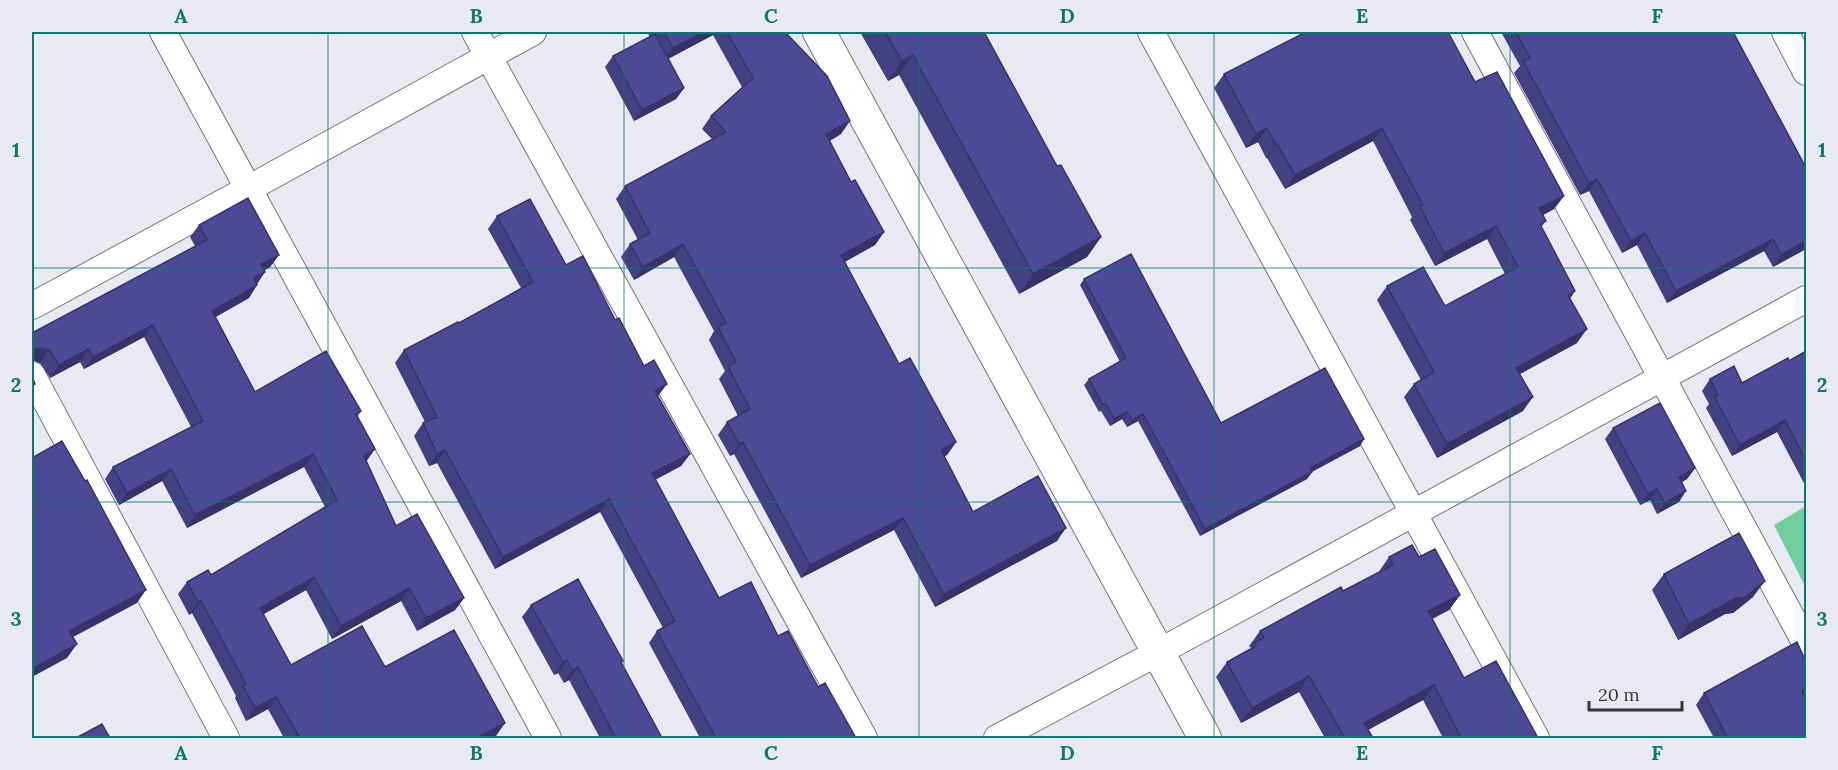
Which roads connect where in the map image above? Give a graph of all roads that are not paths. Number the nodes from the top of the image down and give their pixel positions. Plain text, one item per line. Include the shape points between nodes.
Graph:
1 (163, 32) edge
2 (476, 32) edge
3 (533, 32) edge
4 (819, 32) edge
5 (1151, 32) edge
6 (1475, 32) edge
7 (1785, 32) edge
8 (489, 56) junction
9 (1806, 72) edge
10 (248, 189) junction
11 (1806, 299) edge
12 (32, 306) edge
13 (32, 375) edge
14 (1661, 377) junction
15 (1413, 514) junction
16 (1806, 644) edge
17 (1159, 652) junction
18 (226, 738) edge
19 (548, 738) edge
20 (864, 738) edge
21 (996, 738) edge
22 (1205, 738) edge
23 (1536, 738) edge

1 - 10 street
2 - 8 street
3 - 8 street
4 - 17 street
5 - 15 street
6 - 14 street
7 - 9 street
8 - 10 street
8 - 20 street
10 - 12 street
10 - 19 street
11 - 14 street
13 - 18 street
14 - 15 street
14 - 16 street
15 - 17 street
15 - 23 street
17 - 21 street
17 - 22 street

